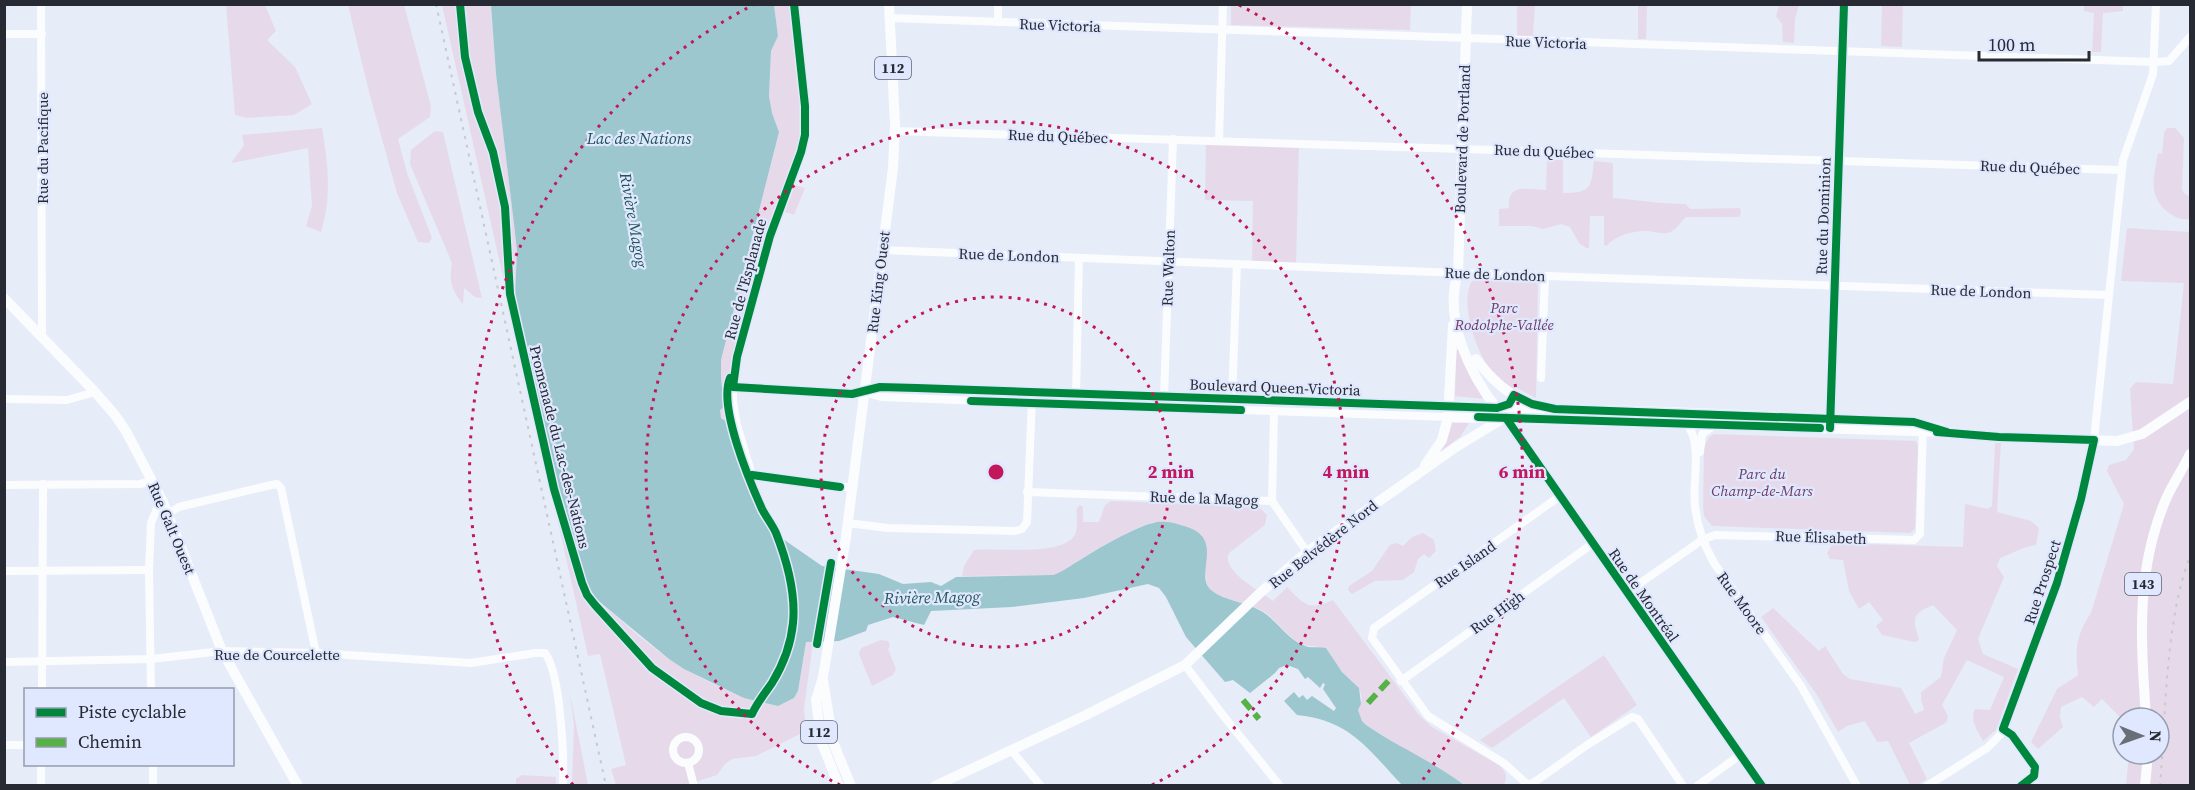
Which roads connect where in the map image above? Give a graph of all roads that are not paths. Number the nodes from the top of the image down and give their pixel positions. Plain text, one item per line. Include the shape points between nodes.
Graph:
1 (41, 4) edge
2 (794, 4) edge
3 (889, 4) edge
4 (998, 4) edge
5 (1223, 4) edge
6 (1467, 4) edge
7 (1844, 4) edge
8 (2156, 4) edge
9 (890, 18) junction
10 (998, 22) junction
11 (1223, 31) junction
12 (42, 33) junction
13 (4, 34) edge
14 (2190, 37) edge
15 (1466, 39) junction
16 (1842, 51) junction
17 (2155, 62) junction
18 (895, 131) junction
19 (1173, 140) junction
20 (1219, 141) junction
21 (1462, 149) junction
22 (1839, 161) junction
23 (2121, 170) junction
24 (882, 250) junction
25 (1079, 258) junction
26 (1168, 262) junction
27 (1237, 264) junction
28 (1458, 273) junction
29 (1545, 276) junction
30 (1834, 286) junction
31 (2108, 295) junction
32 (4, 298) edge
33 (1454, 299) junction
34 (41, 336) junction
35 (1476, 358) junction
36 (1540, 378) dead end
37 (733, 387) junction
38 (96, 392) junction
39 (864, 392) junction
40 (1032, 393) junction
41 (1076, 394) junction
42 (1164, 397) junction
43 (4, 399) edge
44 (1232, 399) junction
45 (2190, 402) edge
46 (1031, 404) junction
47 (1490, 404) junction
48 (1555, 409) junction
49 (1274, 411) junction
50 (1449, 412) junction
51 (1670, 412) junction
52 (1479, 418) junction
53 (1506, 418) junction
54 (1830, 423) junction
55 (1688, 424) junction
56 (1716, 425) junction
57 (1923, 428) junction
58 (2094, 440) junction
59 (1456, 447) junction
60 (2190, 456) edge
61 (1695, 466) junction
62 (1415, 476) junction
63 (152, 481) junction
64 (43, 484) junction
65 (4, 485) edge
66 (852, 488) junction
67 (1028, 492) junction
68 (1560, 496) junction
69 (1272, 501) junction
70 (163, 502) junction
71 (168, 515) junction
72 (848, 523) junction
73 (151, 524) junction
74 (1702, 540) junction
75 (1592, 544) junction
76 (1307, 552) junction
77 (42, 570) junction
78 (149, 570) junction
79 (4, 571) edge
80 (1626, 593) junction
81 (222, 651) junction
82 (316, 653) junction
83 (151, 659) junction
84 (4, 662) edge
85 (42, 662) junction
86 (1185, 665) junction
87 (823, 677) junction
88 (1401, 681) junction
89 (42, 688) edge
90 (151, 688) edge
91 (2145, 706) edge
92 (2003, 729) junction
93 (24, 744) edge
94 (4, 745) edge
95 (1011, 750) junction
96 (1740, 755) junction
97 (688, 763) dead end
98 (41, 766) edge
99 (153, 766) edge
100 (2147, 766) edge
101 (1532, 784) edge
102 (41, 786) edge
103 (153, 786) edge
104 (298, 786) edge
105 (563, 786) edge
106 (694, 786) edge
107 (839, 786) edge
108 (851, 786) edge
109 (935, 786) edge
110 (1041, 786) edge
111 (1280, 786) edge
112 (1683, 786) edge
113 (1697, 786) edge
114 (1762, 786) edge
115 (1857, 786) edge
116 (1927, 786) edge
117 (2021, 786) edge
118 (2145, 786) edge

1 - 12 street, Rue du Pacifique
2 - 37 street, Rue de l'Esplanade via 805,135 772,228 737,357
3 - 9 main road, Rue King Ouest / 112
4 - 10 street
5 - 11 street
6 - 15 main road, Boulevard de Portland
7 - 16 street, Rue du Dominion
8 - 17 street, Rue Prospect
9 - 10 street, Rue Victoria
9 - 18 main road, Rue King Ouest / 112
10 - 11 street, Rue Victoria
11 - 15 street, Rue Victoria
11 - 20 street
12 - 13 street
12 - 34 street, Rue du Pacifique
14 - 17 street, Rue Victoria via 2169,61
15 - 16 street, Rue Victoria
15 - 21 main road, Boulevard de Portland
16 - 17 street, Rue Victoria
16 - 22 street, Rue du Dominion
17 - 23 street, Rue Prospect
18 - 19 street, Rue du Québec
18 - 24 main road, Rue King Ouest / 112
19 - 20 street, Rue du Québec
19 - 26 street, Rue Walton
20 - 21 street, Rue du Québec
21 - 22 street, Rue du Québec
21 - 28 main road, Boulevard de Portland
22 - 23 street, Rue du Québec
22 - 30 street, Rue du Dominion
23 - 31 street, Rue Prospect
24 - 25 street, Rue de London
24 - 39 main road, Rue King Ouest / 112
25 - 26 street, Rue de London
25 - 41 street
26 - 27 street, Rue de London
26 - 42 street, Rue Walton
27 - 28 street, Rue de London
27 - 44 street
28 - 29 street, Rue de London
28 - 33 main road, Boulevard de Portland
28 - 35 main road, Boulevard de Portland via 1462,283 1463,325
29 - 30 street, Rue de London
29 - 36 street
30 - 31 street, Rue de London
30 - 54 street, Rue du Dominion
31 - 58 street, Rue Prospect
32 - 34 main road, Rue Galt Ouest
33 - 47 main road, Boulevard de Portland via 1461,343
33 - 50 main road
34 - 38 main road, Rue Galt Ouest
35 - 47 main road
35 - 48 main road via 1492,378 1514,395
37 - 39 street
37 - 66 street, Rue de l'Esplanade via 737,425 752,476
38 - 43 street via 67,400
38 - 63 main road, Rue Galt Ouest via 115,415
39 - 40 street, Boulevard Queen-Victoria via 880,387
39 - 46 street, Boulevard Queen-Victoria via 881,397
39 - 66 main road, Rue King Ouest / 112
40 - 41 street, Boulevard Queen-Victoria
40 - 46 street
41 - 42 street, Boulevard Queen-Victoria
42 - 44 street, Boulevard Queen-Victoria
44 - 50 street, Boulevard Queen-Victoria
45 - 58 main road, Boulevard Queen-Victoria via 2133,438
46 - 49 street, Boulevard Queen-Victoria
46 - 67 street
47 - 48 main road, Boulevard Queen-Victoria
47 - 50 main road, Boulevard Queen-Victoria
47 - 52 main road
47 - 53 main road, Boulevard de Portland
48 - 51 main road, Boulevard Queen-Victoria
49 - 50 street, Boulevard Queen-Victoria
49 - 69 street
50 - 52 main road, Boulevard Queen-Victoria
50 - 62 main road via 1442,440
51 - 54 main road, Boulevard Queen-Victoria
51 - 55 street
52 - 53 main road, Boulevard Queen-Victoria
52 - 59 main road
53 - 55 main road, Boulevard Queen-Victoria
53 - 59 main road, Rue Belvédère Nord
53 - 68 street, Rue de Montréal
54 - 56 main road, Boulevard Queen-Victoria
54 - 57 main road, Boulevard Queen-Victoria
55 - 56 main road, Boulevard Queen-Victoria
55 - 61 street, Rue Moore via 1694,434
56 - 61 street via 1702,434
57 - 58 main road, Boulevard Queen-Victoria via 1999,437
57 - 74 street, Rue Élisabeth via 1920,534 1914,540 1723,534
58 - 92 street, Rue Prospect via 2058,576
59 - 62 main road, Rue Belvédère Nord
60 - 91 main road, 143 via 2160,515 2142,593
61 - 74 street, Rue Moore via 1694,503
62 - 76 main road, Rue Belvédère Nord
63 - 64 street
63 - 70 main road, Rue Galt Ouest
64 - 65 street
64 - 77 street
66 - 72 main road, Rue King Ouest / 112
67 - 69 street, Rue de la Magog
67 - 72 street via 1027,522 1016,531 888,528
68 - 75 street, Rue de Montréal
68 - 88 street, Rue Island via 1374,628 1374,642
69 - 76 street
70 - 71 main road, Rue Galt Ouest
70 - 73 street
71 - 73 street
71 - 81 main road, Rue Galt Ouest
71 - 82 street via 179,507 277,484
72 - 87 main road, Rue King Ouest / 112
73 - 78 street
74 - 80 street, Rue Élisabeth
74 - 115 street, Rue Moore via 1714,564 1801,686
75 - 80 street, Rue de Montréal
75 - 88 street, Rue High
76 - 86 main road, Rue Belvédère Nord
77 - 78 street
77 - 79 street
77 - 85 street
78 - 83 street
80 - 96 street, Rue de Montréal
81 - 82 street, Rue de Courcelette
81 - 83 street, Rue de Courcelette
81 - 104 main road, Rue Galt Ouest
82 - 105 street, Rue de Courcelette via 471,663 545,653 552,669 562,725
83 - 85 street, Rue de Courcelette
83 - 90 street
84 - 85 street, Rue de Courcelette
85 - 89 street
86 - 95 main road
86 - 111 street
87 - 107 main road, 112 via 816,700 818,726
87 - 108 main road, 112 via 833,742
88 - 101 street via 1428,716 1505,764 1525,784
92 - 116 street, Rue Prospect via 1987,748
92 - 117 street via 2034,764 2034,776
93 - 94 street
95 - 109 main road
95 - 110 street
96 - 113 street
96 - 114 street, Rue de Montréal
97 - 106 street
98 - 102 street
99 - 103 street
100 - 118 main road
101 - 112 street via 1632,717 1638,719

